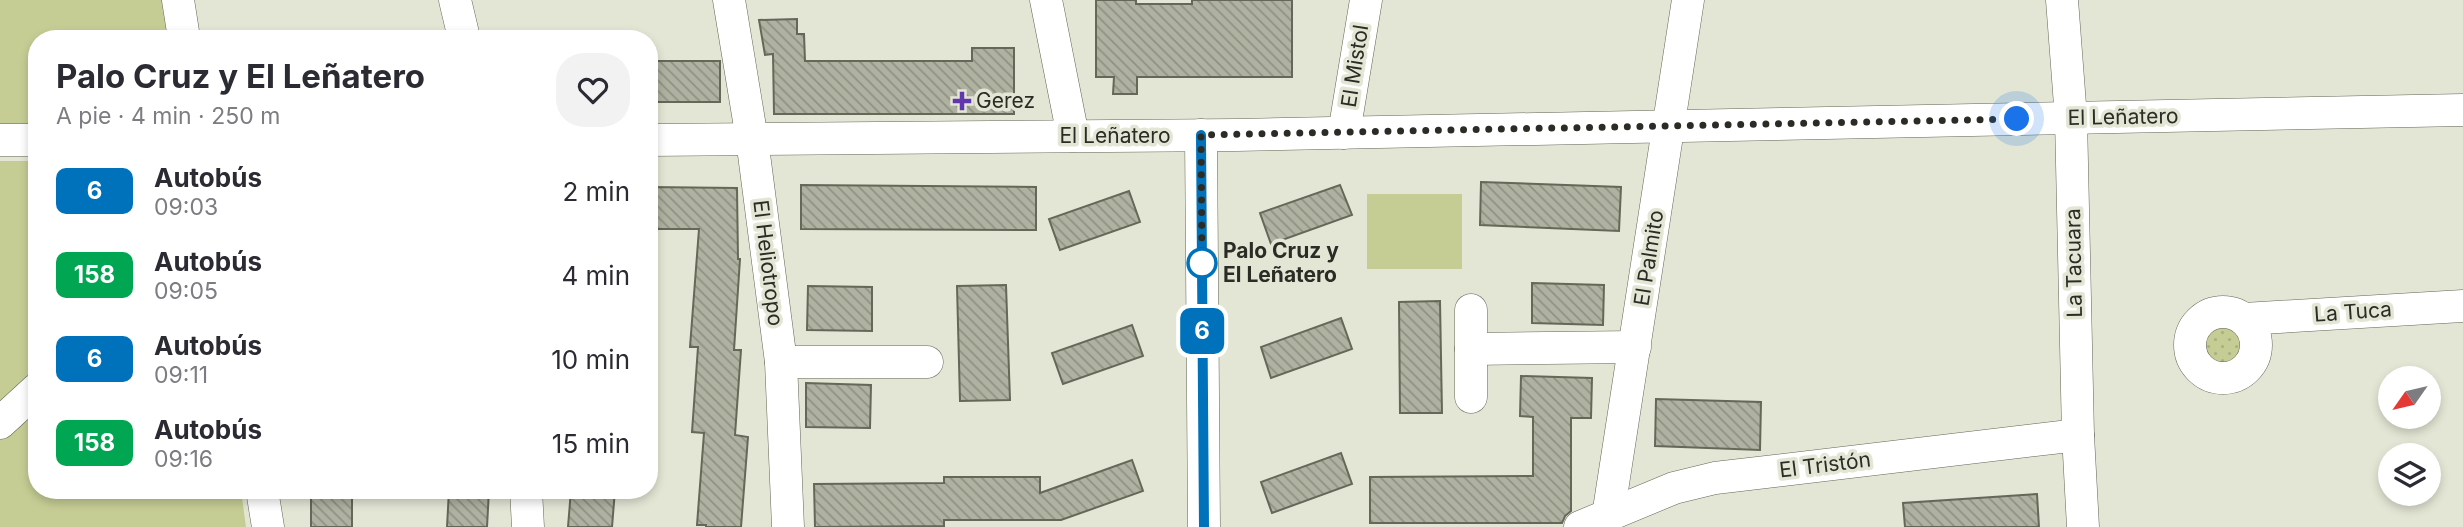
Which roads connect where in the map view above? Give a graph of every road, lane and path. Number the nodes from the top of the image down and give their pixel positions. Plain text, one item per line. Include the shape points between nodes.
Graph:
1 (178, 0) edge
2 (455, 0) edge
3 (729, 0) edge
4 (1046, 0) edge
5 (1366, 0) edge
6 (1688, 0) edge
7 (2062, 0) edge
8 (183, 30) edge
9 (462, 30) edge
10 (2463, 110) edge
11 (2071, 118) junction
12 (1669, 127) junction
13 (1344, 133) junction
14 (1201, 135) junction
15 (1073, 136) junction
16 (752, 139) junction
17 (0, 140) edge
18 (658, 140) edge
19 (28, 141) edge
20 (2463, 306) edge
21 (1471, 310) dead end
22 (2244, 319) dead end
23 (1635, 347) junction
24 (1471, 349) junction
25 (781, 362) junction
26 (927, 362) dead end
27 (28, 397) edge
28 (1471, 397) dead end
29 (0, 423) edge
30 (2078, 436) junction
31 (263, 499) edge
32 (526, 499) edge
33 (1594, 521) edge
34 (268, 527) edge
35 (528, 527) edge
36 (788, 527) edge
37 (1204, 527) edge
38 (2083, 527) edge

1 - 8 street
2 - 9 street
3 - 16 street, El Heliotropo
4 - 15 street
5 - 13 street, El Mistol
6 - 12 street, El Palmito
7 - 11 street, La Tacuara
10 - 11 street, El Leñatero
11 - 12 street, El Leñatero
11 - 30 street, La Tacuara
12 - 13 street, El Leñatero
12 - 23 street, El Palmito
13 - 14 street, El Leñatero
14 - 15 street, El Leñatero
14 - 37 street
15 - 16 street, El Leñatero
16 - 18 street, El Leñatero
16 - 25 street, El Heliotropo
17 - 19 street
20 - 22 street, La Tuca
21 - 24 street
23 - 24 street
23 - 33 street, El Palmito
24 - 28 street
25 - 26 street
25 - 36 street, El Heliotropo
27 - 29 street
30 - 33 street, El Tristón via 1715,478 1674,488
30 - 38 street, La Tacuara
31 - 34 street
32 - 35 street

